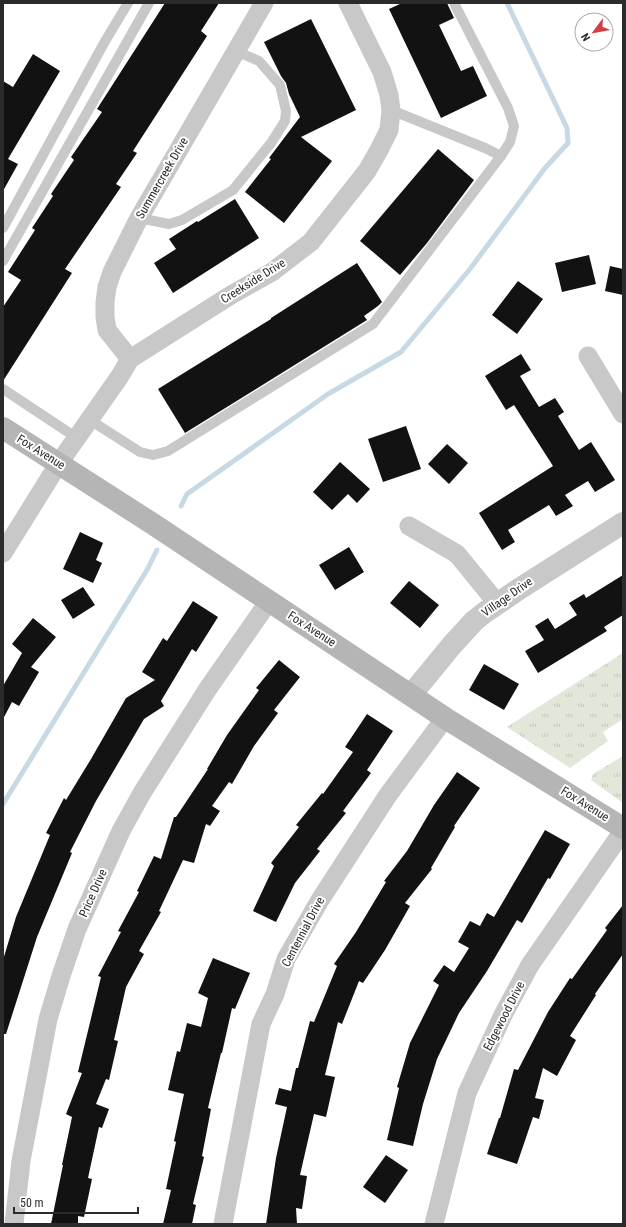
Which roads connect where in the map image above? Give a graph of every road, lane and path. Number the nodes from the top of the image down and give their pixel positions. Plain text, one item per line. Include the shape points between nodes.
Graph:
1 (128, 3) edge
2 (149, 3) edge
3 (264, 3) edge
4 (348, 3) edge
5 (454, 3) edge
6 (236, 51) junction
7 (391, 110) junction
8 (501, 156) junction
9 (139, 218) junction
10 (3, 228) edge
11 (3, 262) edge
12 (588, 356) dead end
13 (130, 359) junction
14 (3, 389) edge
15 (623, 414) edge
16 (90, 420) junction
17 (3, 428) edge
18 (77, 438) junction
19 (59, 463) junction
20 (623, 523) edge
21 (409, 526) dead end
22 (3, 553) edge
23 (269, 601) junction
24 (498, 603) junction
25 (411, 695) junction
26 (445, 718) junction
27 (623, 828) edge
28 (623, 832) edge
29 (14, 1224) edge
30 (223, 1224) edge
31 (434, 1224) edge

1 - 10 lane
2 - 11 lane
3 - 6 street, Summercreek Drive
4 - 7 street, Creekside Drive via 382,72
5 - 8 lane via 514,126 510,142
6 - 9 street, Summercreek Drive
6 - 9 lane via 259,61 280,85 286,110 285,122 233,190 182,220 169,224
7 - 8 lane
7 - 13 street, Creekside Drive via 389,130 367,171 311,242 272,272
8 - 16 lane via 373,324 168,451 153,455 140,452
9 - 13 street, Summercreek Drive via 112,272 105,302 108,330
12 - 15 street
13 - 16 street, Creekside Drive
14 - 18 lane
16 - 18 street, Creekside Drive
17 - 19 main road, Fox Avenue
18 - 19 street, Creekside Drive
19 - 22 street, Creekside Drive
19 - 23 main road, Fox Avenue
20 - 24 street, Village Drive
21 - 24 street via 457,554
23 - 25 main road, Fox Avenue
23 - 29 street, Price Drive via 207,690 142,793 121,831 77,928 48,1019 21,1161
24 - 25 street, Village Drive via 462,634
25 - 26 main road, Fox Avenue
26 - 27 main road, Fox Avenue
26 - 30 street, Centennial Drive via 388,795 320,900 286,959 262,1024
28 - 31 street, Edgewood Drive via 530,965 503,1015 467,1093

